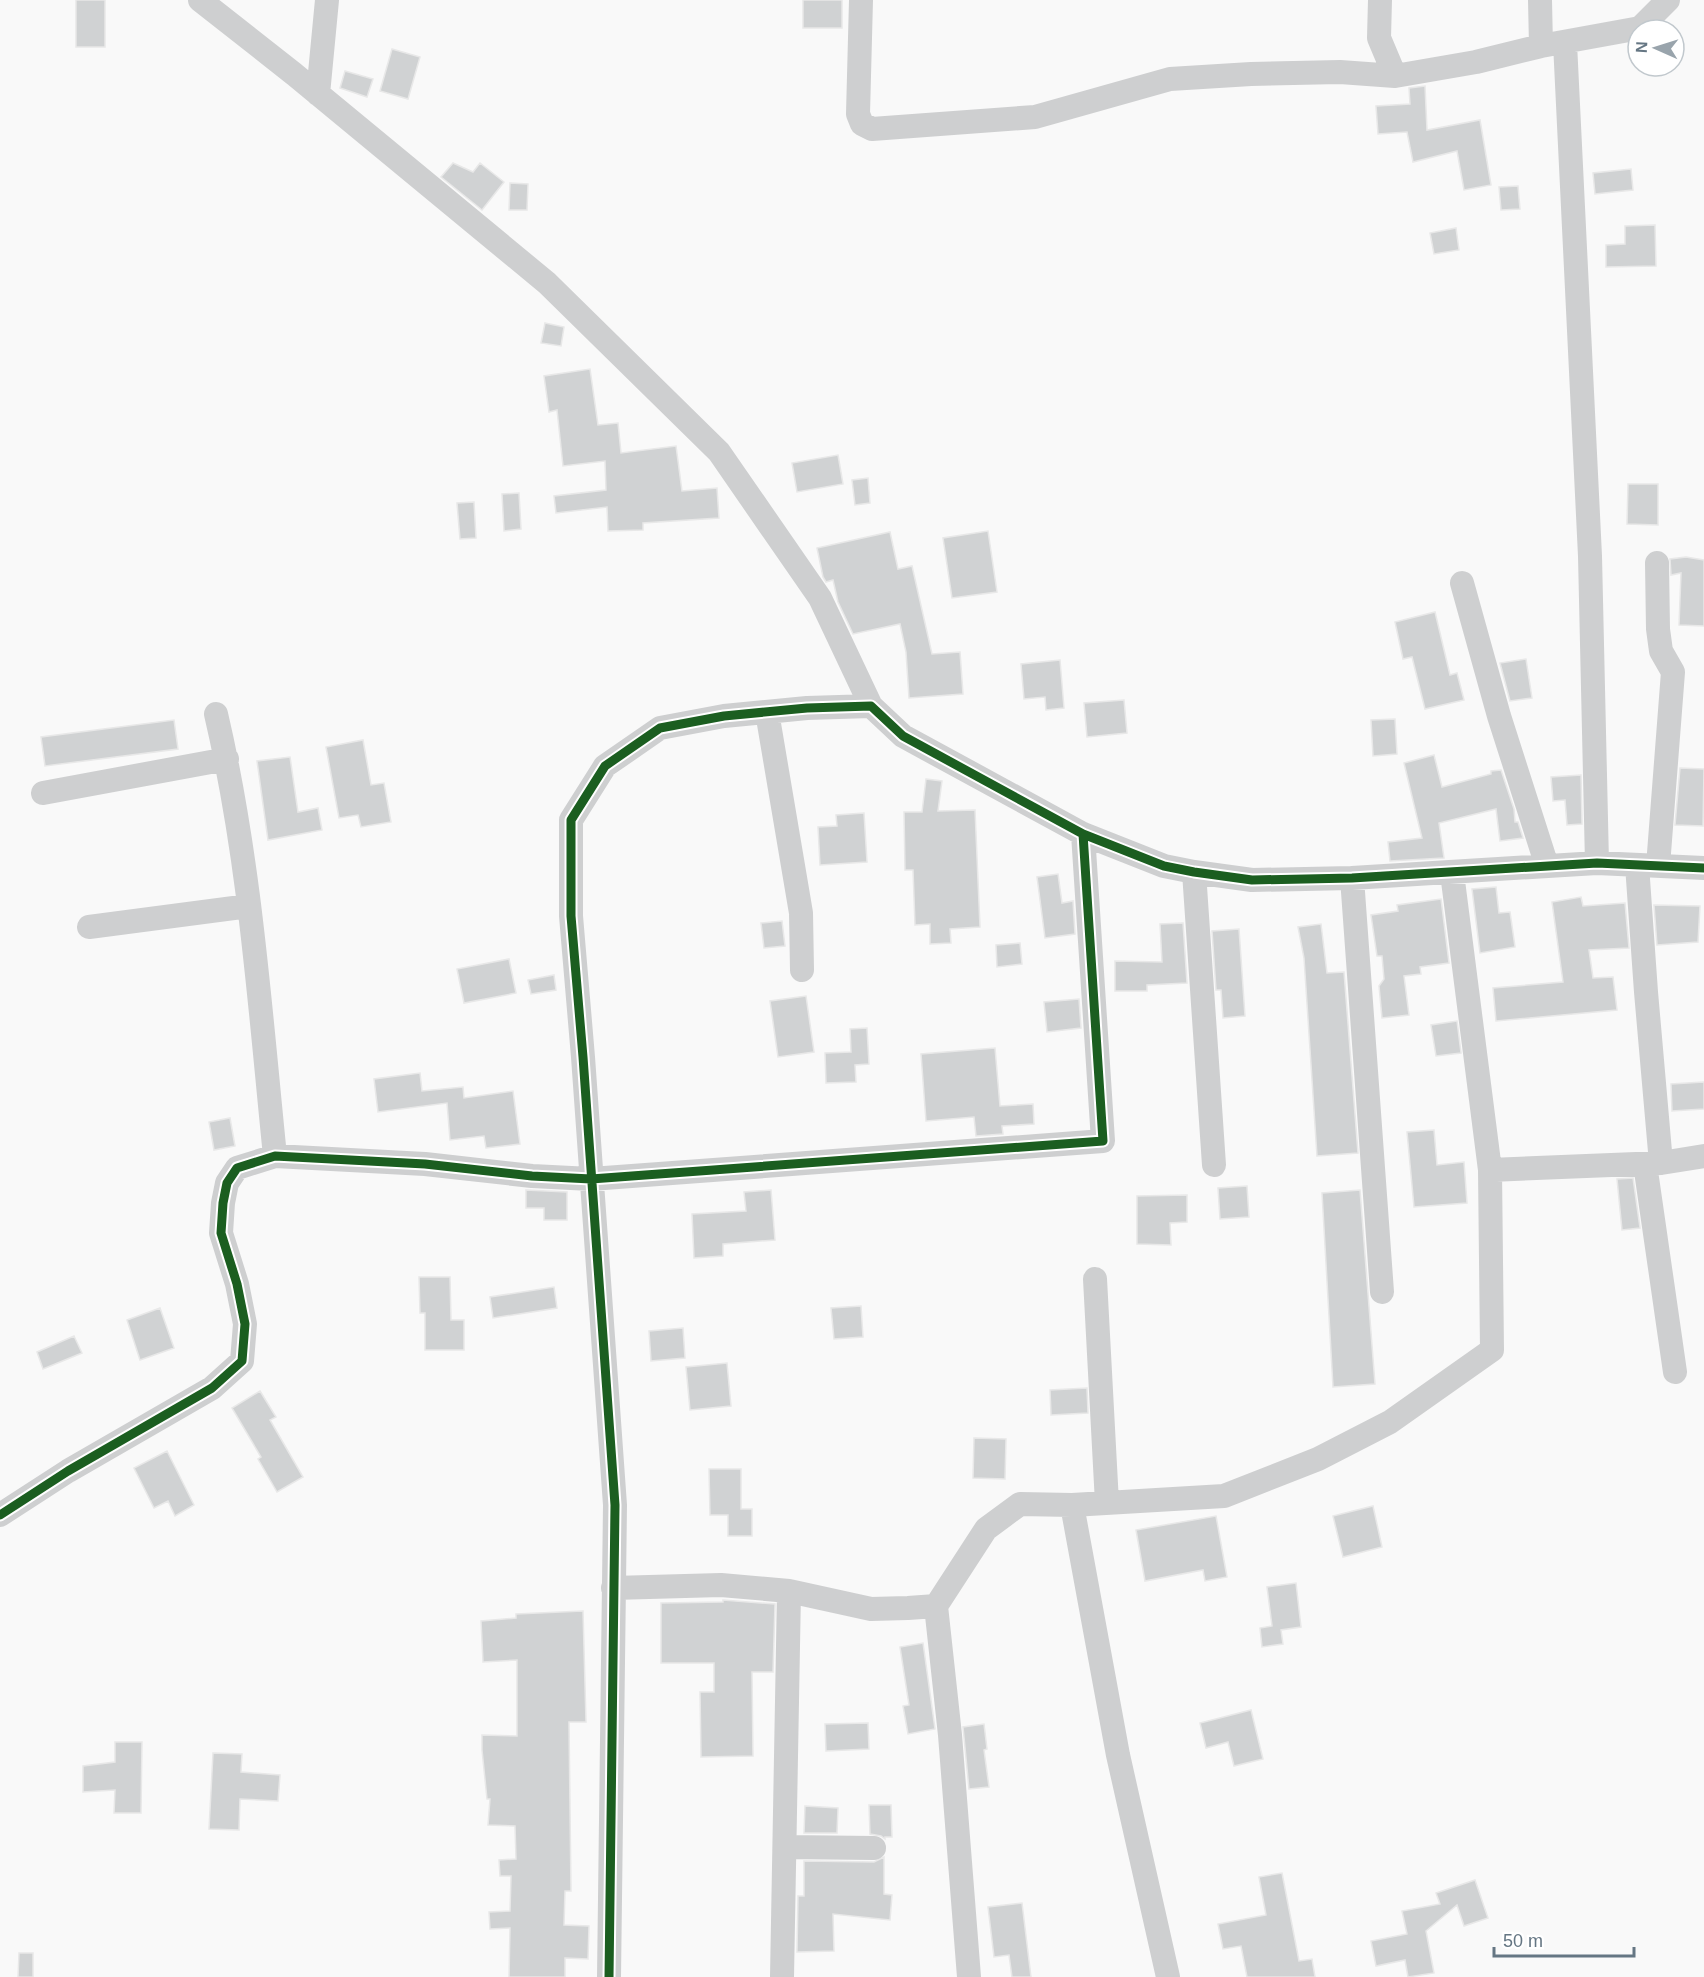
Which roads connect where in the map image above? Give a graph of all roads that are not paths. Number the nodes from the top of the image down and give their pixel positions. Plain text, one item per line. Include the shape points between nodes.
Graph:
1 (201, 0) edge
2 (327, 0) edge
3 (861, 0) edge
4 (1380, 0) edge
5 (1540, 0) edge
6 (1668, 0) edge
7 (1566, 43) junction
8 (1541, 46) junction
9 (1395, 76) junction
10 (318, 94) junction
11 (1657, 563) dead end
12 (1462, 583) dead end
13 (871, 706) junction
14 (767, 712) junction
15 (216, 714) dead end
16 (227, 759) junction
17 (43, 793) dead end
18 (1083, 834) junction
19 (1597, 863) junction
20 (1547, 866) junction
21 (1648, 866) junction
22 (1704, 868) edge
23 (1194, 872) junction
24 (1452, 873) junction
25 (1352, 878) junction
26 (249, 906) junction
27 (89, 927) dead end
28 (802, 970) dead end
29 (275, 1156) junction
30 (1704, 1156) edge
31 (1653, 1164) junction
32 (1214, 1165) dead end
33 (1490, 1170) junction
34 (591, 1179) junction
35 (1095, 1279) dead end
36 (1382, 1292) dead end
37 (1675, 1372) dead end
38 (1107, 1503) junction
39 (1072, 1505) junction
40 (0, 1515) edge
41 (613, 1588) junction
42 (789, 1591) junction
43 (936, 1606) junction
44 (785, 1847) junction
45 (874, 1848) dead end
46 (609, 1977) edge
47 (782, 1977) edge
48 (969, 1977) edge
49 (1168, 1977) edge

1 - 10 street
2 - 10 street
3 - 9 street via 858,114 862,124 872,129 1035,117 1170,79 1340,72
4 - 9 street via 1379,38
5 - 8 street
6 - 7 street via 1640,27
7 - 8 street
7 - 19 street via 1590,556
8 - 9 street
10 - 13 street via 547,283 719,452 820,598
11 - 21 street via 1661,651 1673,672
12 - 20 street
13 - 14 street
13 - 18 street via 903,736
14 - 28 street via 801,914
14 - 34 street via 660,728 605,766 571,820 571,916
15 - 16 street
16 - 17 street
16 - 26 street
18 - 23 street via 1164,866
18 - 34 street via 1103,1141
19 - 20 street
19 - 21 street
20 - 24 street
21 - 22 street
21 - 31 street via 1646,992
23 - 25 street via 1252,880
23 - 32 street
24 - 25 street
24 - 33 street
25 - 36 street
26 - 27 street
26 - 29 street
29 - 34 street
29 - 40 street via 237,1168 227,1183 221,1233 246,1324 242,1361 212,1388
30 - 31 street
31 - 33 street
31 - 37 street
33 - 38 street via 1492,1350 1390,1422 1318,1459 1224,1496
34 - 41 street via 615,1505
35 - 38 street
38 - 39 street
39 - 43 street via 1020,1504 986,1529
39 - 49 street via 1118,1755
41 - 42 street via 721,1584
41 - 46 street
42 - 43 street via 871,1609
42 - 44 street
43 - 48 street
44 - 45 street
44 - 47 street

